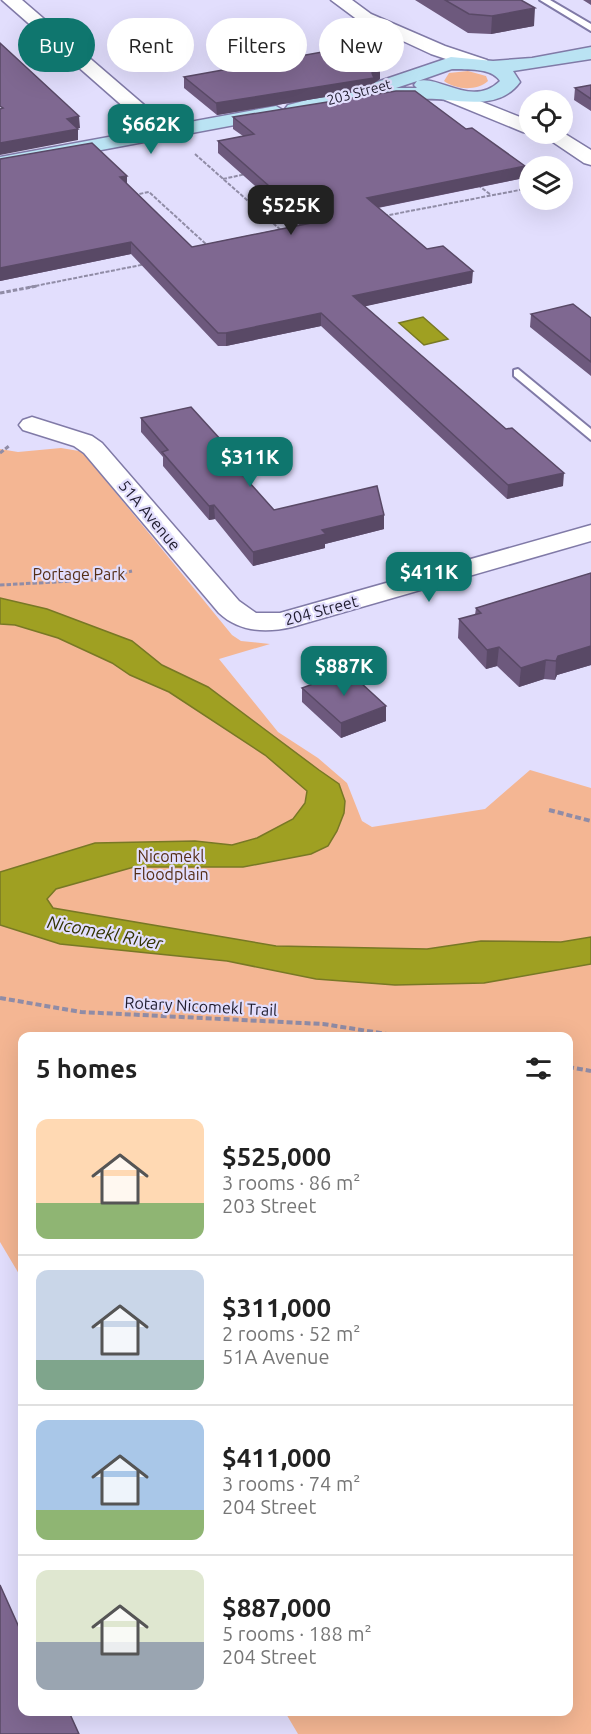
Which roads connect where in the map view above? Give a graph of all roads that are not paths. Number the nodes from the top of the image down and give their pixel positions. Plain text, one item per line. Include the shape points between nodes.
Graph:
1 (10, 0) edge
2 (339, 0) edge
3 (544, 0) edge
4 (367, 18) edge
5 (591, 28) edge
6 (404, 35) edge
7 (404, 45) edge
8 (591, 53) edge
9 (591, 60) edge
10 (486, 66) junction
11 (425, 72) junction
12 (507, 86) junction
13 (447, 95) junction
14 (295, 109) junction
15 (519, 111) edge
16 (519, 124) edge
17 (165, 133) junction
18 (567, 144) edge
19 (591, 159) edge
20 (0, 163) edge
21 (518, 373) dead end
22 (32, 425) dead end
23 (591, 436) edge
24 (591, 533) edge
25 (257, 624) joint

1 - 17 street
2 - 4 street
3 - 5 lane
6 - 10 street
7 - 11 street via 417,55
8 - 10 main road via 532,64
9 - 12 main road
10 - 11 main road, 203 Street via 451,63
10 - 12 main road via 508,76
11 - 13 main road via 420,79 423,85
11 - 14 main road, 203 Street
12 - 13 main road, 203 Street via 486,95
12 - 15 street via 506,95
13 - 14 main road, 203 Street via 396,94
13 - 16 street
14 - 17 main road, 203 Street
17 - 20 main road, 203 Street
18 - 19 street
21 - 23 lane
22 - 25 street, 51A Avenue via 83,441 93,448 238,617
24 - 25 street, 204 Street via 282,621

